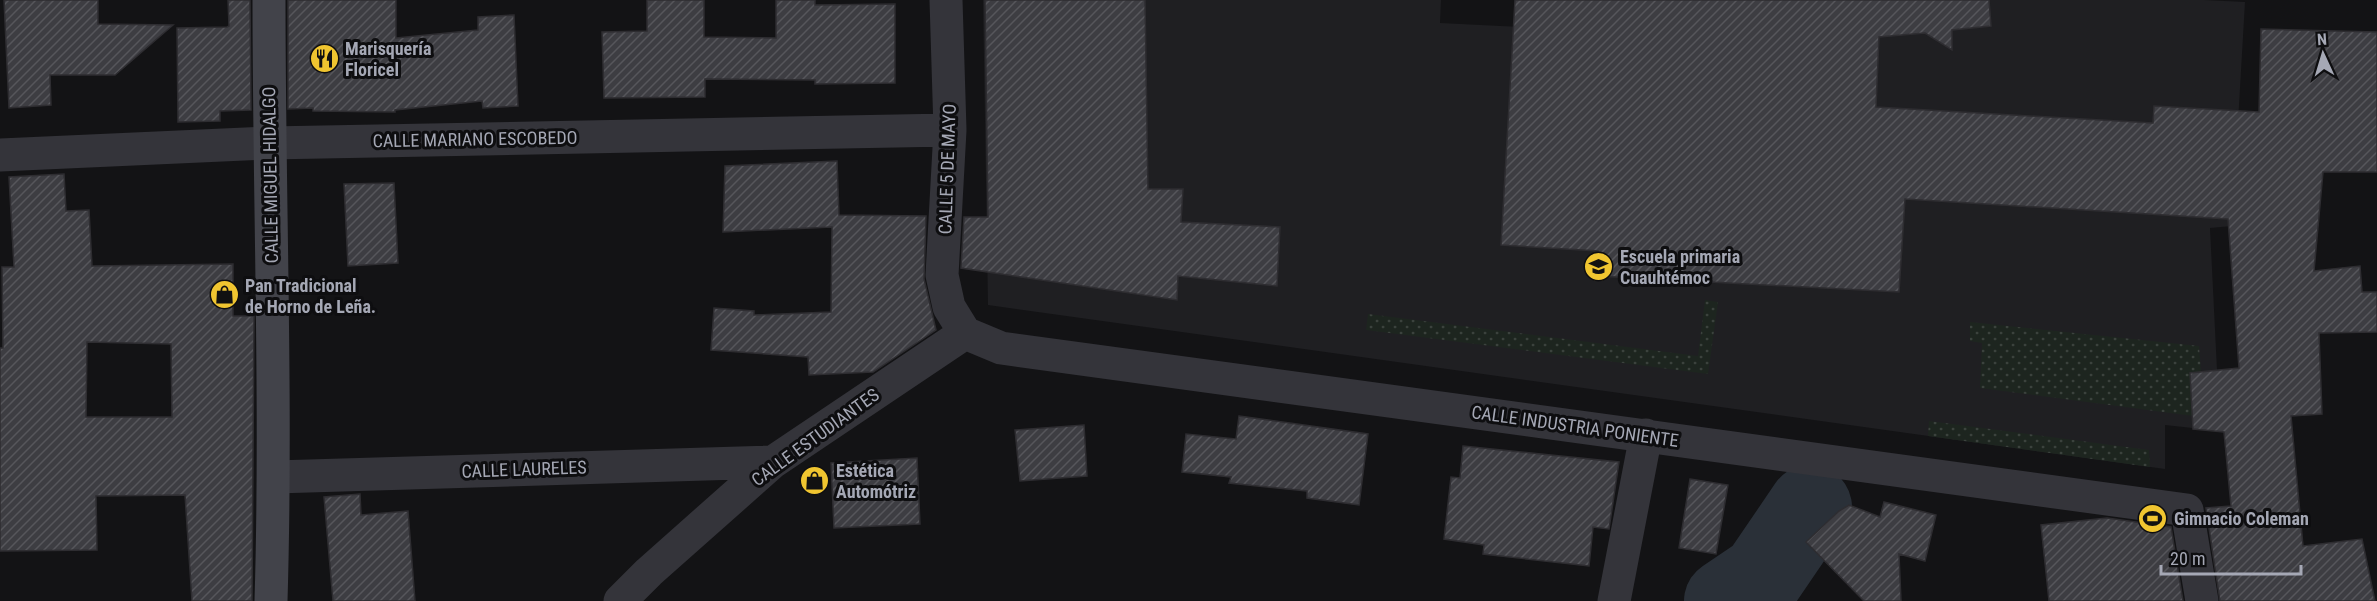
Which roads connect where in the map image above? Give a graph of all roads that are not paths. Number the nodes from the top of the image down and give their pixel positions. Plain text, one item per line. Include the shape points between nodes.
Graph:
1 (269, 0) edge
2 (946, 0) edge
3 (950, 130) junction
4 (269, 143) junction
5 (0, 155) edge
6 (965, 333) junction
7 (1646, 435) junction
8 (773, 462) junction
9 (274, 477) junction
10 (271, 601) edge
11 (620, 601) edge
12 (1614, 601) edge
13 (2202, 601) edge

1 - 4 main road, CALLE MIGUEL HIDALGO
2 - 3 street, CALLE 5 DE MAYO
3 - 4 street, CALLE MARIANO ESCOBEDO
3 - 6 street, CALLE 5 DE MAYO via 942,275 949,307
4 - 5 street, CALLE MARIANO ESCOBEDO
4 - 9 main road, CALLE MIGUEL HIDALGO
6 - 7 street, CALLE INDUSTRIA PONIENTE via 1001,348
6 - 8 street, CALLE ESTUDIANTES
7 - 12 street
7 - 13 street, CALLE INDUSTRIA PONIENTE via 2187,510
8 - 9 street, CALLE LAURELES
8 - 11 street, CALLE ESTUDIANTES
9 - 10 main road, CALLE MIGUEL HIDALGO

